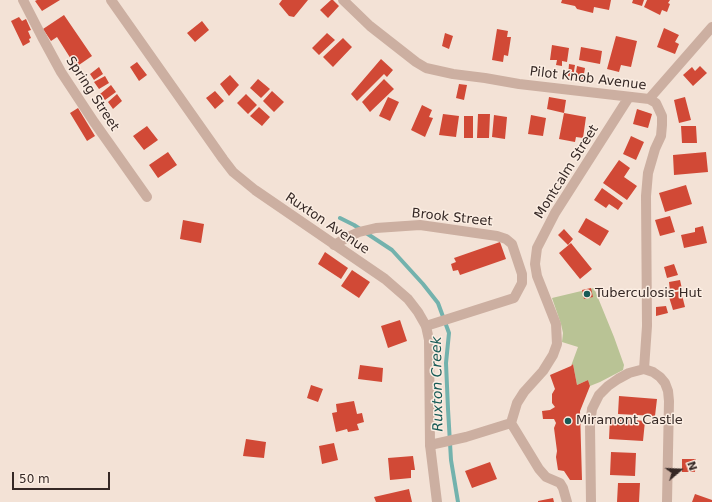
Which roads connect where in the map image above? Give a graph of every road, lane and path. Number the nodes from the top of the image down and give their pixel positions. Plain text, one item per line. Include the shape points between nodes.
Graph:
1 (24, 0) edge
2 (111, 0) edge
3 (344, 0) edge
4 (712, 27) edge
5 (629, 97) junction
6 (649, 99) junction
7 (147, 197) dead end
8 (334, 245) junction
9 (426, 326) junction
10 (644, 369) junction
11 (512, 423) junction
12 (430, 445) junction
13 (437, 502) edge
14 (567, 502) edge
15 (591, 502) edge
16 (667, 502) edge

1 - 7 street, Spring Street via 61,72
2 - 8 street, Ruxton Avenue via 233,172
3 - 5 street, Pilot Knob Avenue via 376,31 426,68 519,84
4 - 6 street
5 - 6 street, Pilot Knob Avenue
5 - 11 street, Montcalm Street via 555,213 537,248 537,276 556,324 557,344 543,371 517,403
6 - 10 street, Pilot Knob Avenue via 660,109 662,136 648,173 646,196 647,326
8 - 9 street, Ruxton Avenue via 397,289 408,299
8 - 9 street, Brook Street via 359,232 420,225 497,236 512,244 522,274 522,283 514,298
9 - 12 street, Ruxton Avenue via 430,354
10 - 15 street via 623,376 608,386 599,395 592,409
10 - 16 street via 660,377 668,391
11 - 12 street
11 - 14 street via 538,469 560,483
12 - 13 street, Ruxton Avenue

